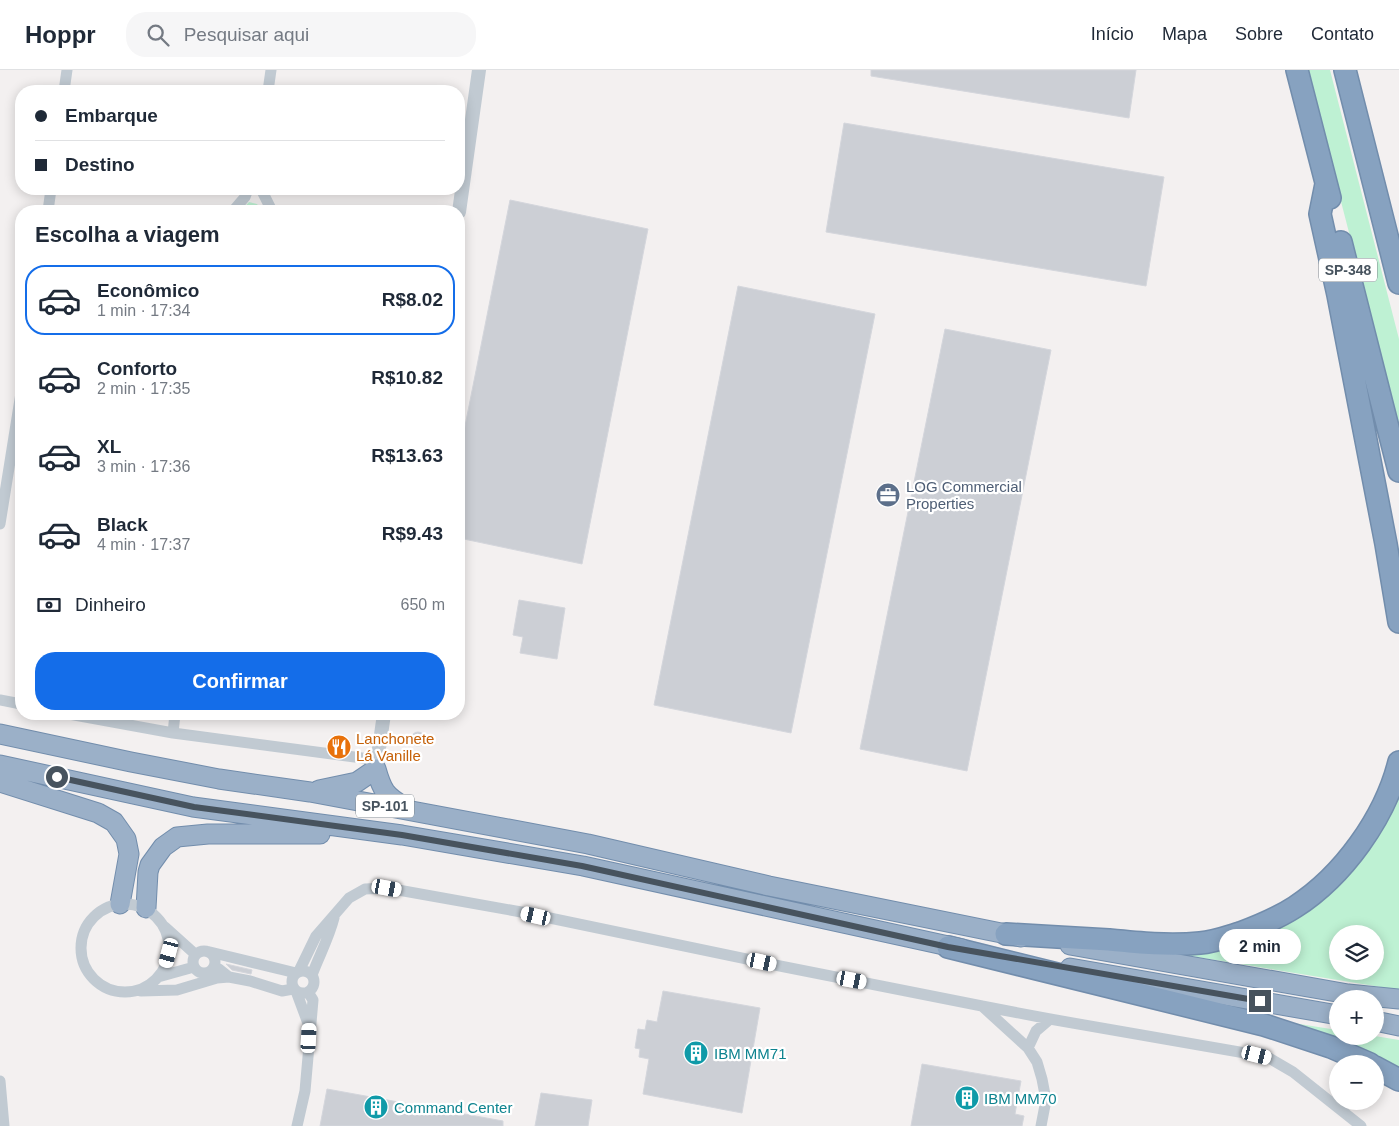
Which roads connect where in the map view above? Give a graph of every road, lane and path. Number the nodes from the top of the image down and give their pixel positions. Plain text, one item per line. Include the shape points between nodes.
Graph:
1 (67, 70) edge
2 (271, 70) edge
3 (480, 70) edge
4 (1297, 70) edge
5 (1345, 70) edge
6 (65, 85) edge
7 (269, 85) edge
8 (465, 171) edge
9 (1372, 172) junction
10 (1326, 184) junction
11 (252, 195) edge
12 (268, 205) edge
13 (1399, 227) edge
14 (1399, 284) edge
15 (15, 430) edge
16 (1399, 471) edge
17 (0, 524) edge
18 (1399, 622) edge
19 (0, 700) edge
20 (15, 703) edge
21 (102, 720) edge
22 (175, 720) edge
23 (383, 720) edge
24 (173, 733) junction
25 (0, 734) edge
26 (1399, 762) edge
27 (0, 765) edge
28 (376, 765) junction
29 (0, 782) edge
30 (310, 792) junction
31 (423, 813) junction
32 (402, 835) junction
33 (120, 904) junction
34 (146, 908) junction
35 (335, 914) junction
36 (162, 924) junction
37 (1006, 934) junction
38 (948, 947) junction
39 (210, 952) junction
40 (195, 954) junction
41 (194, 967) junction
42 (210, 972) junction
43 (297, 972) junction
44 (312, 975) junction
45 (158, 977) junction
46 (229, 977) junction
47 (295, 990) junction
48 (134, 991) junction
49 (308, 992) junction
50 (1399, 999) edge
51 (982, 1006) junction
52 (1329, 1013) edge
53 (1050, 1019) junction
54 (1384, 1024) edge
55 (1399, 1026) edge
56 (310, 1028) junction
57 (1028, 1048) junction
58 (1349, 1055) edge
59 (1384, 1072) edge
60 (1399, 1080) edge
61 (0, 1081) edge
62 (4, 1126) edge
63 (297, 1126) edge
64 (1041, 1126) edge
65 (1360, 1126) edge

1 - 6 street
2 - 7 street
3 - 8 street
4 - 10 highway, SP-348
5 - 9 highway, SP-348
9 - 13 highway
9 - 14 highway, SP-348
10 - 16 highway, SP-348
10 - 18 highway via 1320,214
11 - 12 street
15 - 17 street
19 - 20 street
21 - 24 street
22 - 24 street
23 - 28 street
24 - 28 street
25 - 30 highway, SP-101 via 218,779
26 - 37 highway via 1381,809 1351,855 1315,893 1274,919 1228,937 1173,945
27 - 32 highway, SP-101 via 194,807
28 - 30 highway via 357,782
28 - 31 highway via 385,794 399,804
29 - 33 highway via 98,813 114,822 126,839 130,854
30 - 31 highway, SP-101
31 - 37 highway, SP-101 via 588,844 769,886
32 - 34 highway via 208,834 177,837 163,847 150,865
32 - 38 highway, SP-101 via 582,866
33 - 34 street
33 - 48 street via 106,908 90,921 82,941 82,955 94,980 120,992
34 - 36 street
35 - 43 street via 316,936
35 - 44 street
35 - 51 street via 349,898 365,889 387,888 521,912
36 - 40 street
36 - 45 street via 169,940 169,953 166,966
37 - 50 highway, SP-101 via 1348,994
38 - 52 highway, SP-101
38 - 58 highway via 1264,1025
39 - 40 street via 202,950
39 - 42 street via 215,962
39 - 43 street
40 - 41 street via 192,960
41 - 42 street via 199,972
41 - 45 street
42 - 46 street via 219,969
43 - 44 street via 306,971
43 - 47 street via 291,982
44 - 49 street via 314,982
45 - 48 street via 148,986
46 - 47 street via 282,991
46 - 48 street via 177,990
47 - 49 street via 302,994
47 - 56 street
49 - 56 street via 313,1000
51 - 53 street
51 - 57 street
53 - 57 street via 1036,1031
53 - 65 street via 1269,1058 1293,1072
54 - 55 highway
56 - 63 street via 305,1091
57 - 64 street via 1037,1062 1046,1100
59 - 60 highway
61 - 62 street

